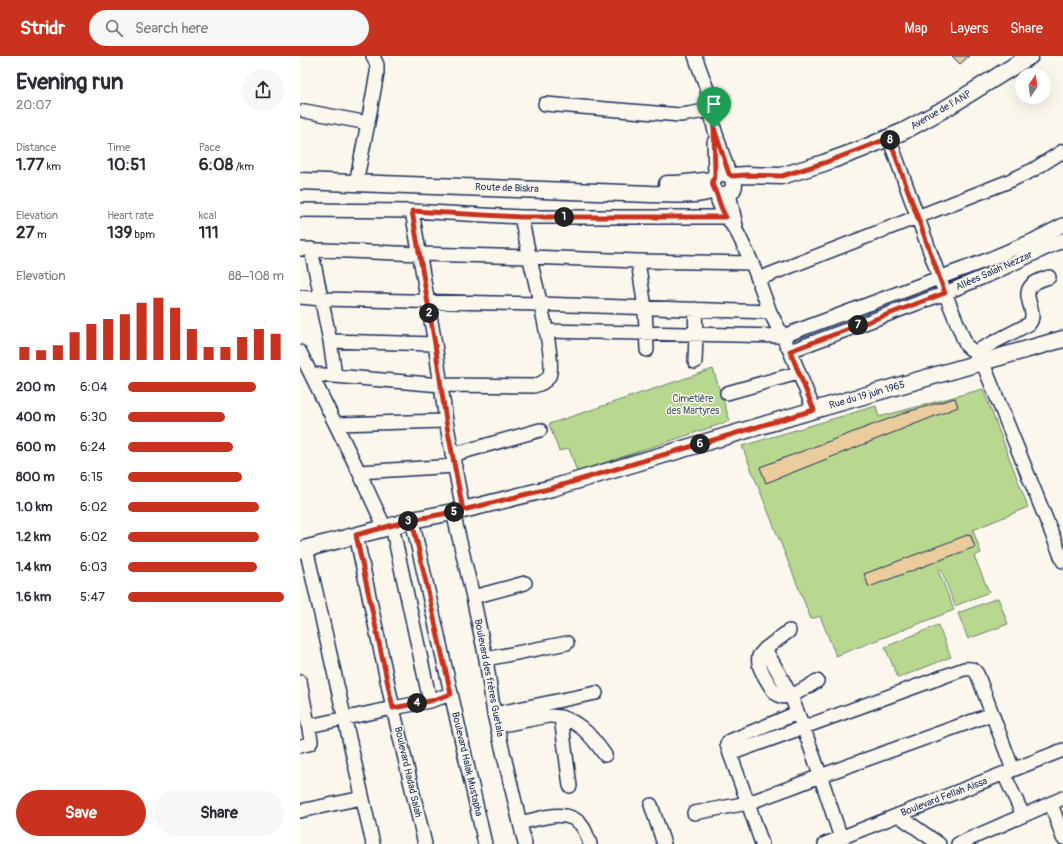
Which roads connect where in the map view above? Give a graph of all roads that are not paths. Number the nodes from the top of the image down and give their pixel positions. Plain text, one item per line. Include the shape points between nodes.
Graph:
1 (373, 56) edge
2 (696, 56) edge
3 (1030, 56) edge
4 (545, 104) dead end
5 (710, 110) junction
6 (306, 111) dead end
7 (368, 123) junction
8 (889, 138) junction
9 (1063, 151) edge
10 (300, 171) edge
11 (782, 176) joint
12 (357, 178) junction
13 (300, 181) edge
14 (723, 184) junction
15 (300, 210) edge
16 (412, 211) junction
17 (918, 216) junction
18 (521, 217) junction
19 (726, 217) junction
20 (1063, 225) edge
21 (738, 234) junction
22 (1063, 240) edge
23 (306, 249) edge
24 (420, 254) junction
25 (529, 257) junction
26 (638, 261) junction
27 (752, 263) junction
28 (1049, 277) dead end
29 (940, 278) junction
30 (758, 279) junction
31 (945, 293) junction
32 (300, 297) edge
33 (322, 299) junction
34 (427, 301) junction
35 (540, 304) junction
36 (645, 308) junction
37 (695, 309) junction
38 (770, 312) junction
39 (546, 331) junction
40 (647, 334) junction
41 (696, 334) junction
42 (782, 336) junction
43 (1063, 339) edge
44 (330, 341) junction
45 (435, 344) junction
46 (647, 350) dead end
47 (790, 351) junction
48 (300, 352) edge
49 (982, 361) junction
50 (696, 362) dead end
51 (798, 373) junction
52 (311, 374) junction
53 (335, 375) junction
54 (441, 385) junction
55 (728, 393) dead end
56 (814, 410) junction
57 (446, 421) junction
58 (336, 424) junction
59 (540, 430) dead end
60 (454, 461) junction
61 (359, 472) junction
62 (458, 511) junction
63 (412, 520) junction
64 (388, 527) junction
65 (356, 535) junction
66 (303, 549) edge
67 (1063, 561) edge
68 (525, 583) dead end
69 (473, 597) junction
70 (788, 631) dead end
71 (568, 642) dead end
72 (486, 659) junction
73 (816, 681) dead end
74 (300, 683) edge
75 (596, 693) dead end
76 (451, 694) junction
77 (790, 696) junction
78 (430, 701) junction
79 (393, 708) junction
80 (797, 713) junction
81 (992, 714) junction
82 (561, 717) junction
83 (344, 718) junction
84 (496, 720) junction
85 (309, 726) junction
86 (803, 728) junction
87 (300, 746) edge
88 (1063, 750) edge
89 (605, 754) dead end
90 (730, 754) junction
91 (1008, 772) junction
92 (820, 776) junction
93 (570, 786) dead end
94 (362, 798) junction
95 (1063, 798) edge
96 (748, 803) junction
97 (1051, 803) junction
98 (651, 805) dead end
99 (300, 811) edge
100 (694, 813) dead end
101 (898, 815) junction
102 (1023, 815) junction
103 (520, 823) junction
104 (841, 838) junction
105 (1063, 838) edge
106 (936, 843) edge
107 (373, 844) edge
108 (424, 844) edge
109 (485, 844) edge
110 (525, 844) edge
111 (590, 844) edge
112 (664, 844) edge
113 (762, 844) edge
114 (825, 844) edge
115 (958, 844) edge

1 - 7 street via 377,73
2 - 5 street via 707,90
3 - 8 main road, Avenue de l'ANP via 948,107
4 - 5 street via 680,117
5 - 14 street
6 - 7 street
7 - 12 street
8 - 11 main road, Avenue de l'ANP
8 - 17 street
9 - 17 street via 1008,182
10 - 12 main road, Route de Biskra
11 - 14 main road, Route de Biskra via 749,186
12 - 13 main road, Route de Biskra
12 - 14 main road, Route de Biskra
14 - 19 street via 720,205
14 - 21 street
15 - 16 street
16 - 18 street
16 - 24 street, Boulevard des frères Guetala
17 - 29 street
17 - 30 street
18 - 19 street
18 - 25 street
19 - 21 street
20 - 29 street via 987,260
21 - 27 street
22 - 31 street, Allées Salah Nezzar
23 - 24 street
23 - 33 street
24 - 25 street
24 - 34 street, Boulevard des frères Guetala
25 - 26 street
25 - 35 street
26 - 27 street
26 - 36 street
27 - 30 street
28 - 31 street via 1028,289 1032,315 1029,324 977,351 969,349 966,345
29 - 31 street
29 - 42 street
30 - 38 street
31 - 47 street, Allées Salah Nezzar
32 - 33 street
33 - 34 street
33 - 44 street
34 - 35 street
34 - 45 street, Boulevard des frères Guetala
35 - 36 street
35 - 39 street
36 - 37 street
36 - 40 street
37 - 38 street
37 - 41 street
38 - 42 street
39 - 40 street
39 - 54 street via 551,368 543,383 534,386
40 - 41 street
40 - 46 street
41 - 42 street
41 - 50 street
42 - 47 street
43 - 49 main road, Rue du 19 juin 1965
44 - 45 street
44 - 53 street
45 - 54 street, Boulevard des frères Guetala
47 - 51 street
48 - 52 street
49 - 56 main road, Rue du 19 juin 1965
49 - 67 street
51 - 55 street
51 - 56 street
52 - 53 street
52 - 58 street
53 - 54 street
54 - 57 street, Boulevard des frères Guetala
56 - 62 main road, Rue du 19 juin 1965 via 559,486
57 - 58 street
57 - 60 street, Boulevard des frères Guetala
58 - 61 street
59 - 60 street
60 - 61 street
60 - 62 street, Boulevard des frères Guetala
61 - 64 street
62 - 63 main road, Rue du 19 juin 1965
62 - 69 street, Boulevard des frères Guetala
63 - 64 main road, Rue du 19 juin 1965
63 - 76 street, Boulevard Halak Mustapha
64 - 65 main road, Rue du 19 juin 1965
64 - 78 street
65 - 66 main road, Rue du 19 juin 1965
65 - 79 street, Boulevard Hadad Salah
66 - 83 street
68 - 69 street
69 - 72 street, Boulevard des frères Guetala
70 - 77 street via 765,649
71 - 72 street
72 - 84 street, Boulevard des frères Guetala
73 - 77 street
74 - 85 street
75 - 84 street
76 - 78 street
76 - 109 street, Boulevard Halak Mustapha
77 - 80 street
78 - 79 street
79 - 83 street
79 - 108 street, Boulevard Hadad Salah
80 - 86 street
80 - 90 street via 730,740 727,744
81 - 86 street via 976,671 970,668
81 - 91 street
81 - 92 street
82 - 84 street
82 - 89 street via 585,730
82 - 93 street
83 - 85 street
83 - 94 street
84 - 103 street, Boulevard des frères Guetala
85 - 87 street via 311,742
86 - 90 street
86 - 92 street
88 - 91 street, Boulevard Fellah Aissa
90 - 96 street
91 - 101 street, Boulevard Fellah Aissa
91 - 102 street
92 - 96 street
92 - 104 street
94 - 99 street
94 - 107 street
95 - 97 street
96 - 100 street
96 - 113 street
97 - 102 street
97 - 105 street
98 - 112 street
101 - 104 street, Boulevard Fellah Aissa
101 - 106 street
102 - 115 street
103 - 110 street, Boulevard des frères Guetala
103 - 111 street via 553,815 566,816 582,826
104 - 114 street, Boulevard Fellah Aissa

